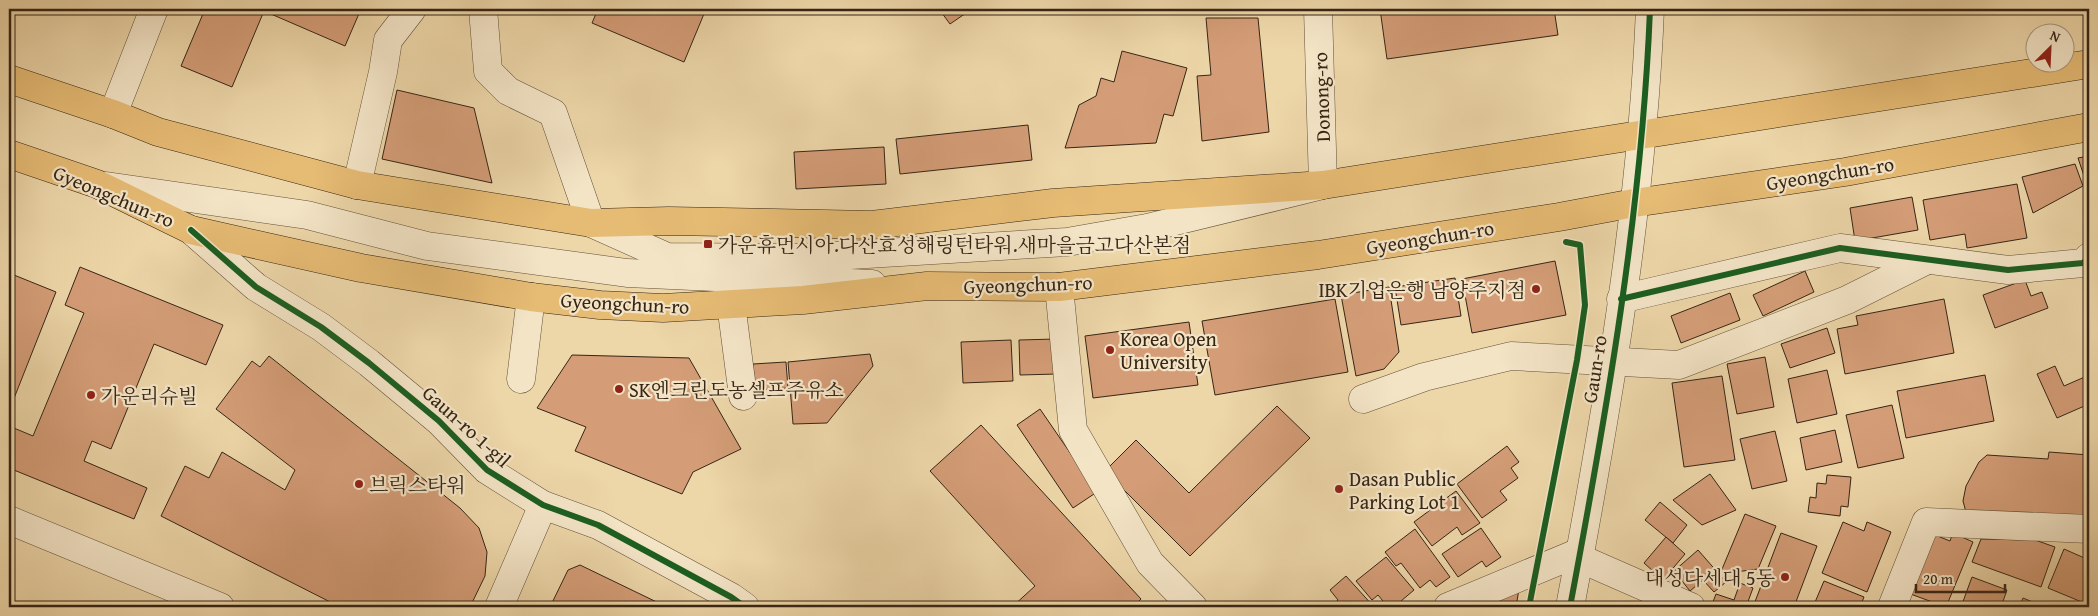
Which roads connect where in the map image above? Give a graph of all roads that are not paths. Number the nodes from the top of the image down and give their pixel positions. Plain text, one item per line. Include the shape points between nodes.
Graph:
1 (154, 9) edge
2 (412, 9) edge
3 (483, 9) edge
4 (1318, 9) edge
5 (1650, 9) edge
6 (2089, 64) edge
7 (9, 79) edge
8 (113, 114) junction
9 (2081, 127) edge
10 (1642, 135) junction
11 (9, 154) edge
12 (97, 184) junction
13 (357, 185) junction
14 (1323, 185) junction
15 (1634, 203) junction
16 (591, 223) junction
17 (191, 230) junction
18 (2089, 257) edge
19 (1927, 260) junction
20 (927, 286) junction
21 (1059, 286) junction
22 (531, 297) junction
23 (1621, 299) junction
24 (731, 304) junction
25 (1612, 363) junction
26 (521, 379) dead end
27 (742, 396) dead end
28 (1364, 399) dead end
29 (543, 505) junction
30 (9, 520) edge
31 (2089, 528) edge
32 (1579, 555) junction
33 (220, 607) edge
34 (499, 607) edge
35 (745, 607) edge
36 (1193, 607) edge
37 (1448, 607) edge
38 (1570, 607) edge
39 (1691, 607) edge
40 (1892, 607) edge

1 - 8 street
2 - 13 street via 388,40
3 - 16 street via 488,71 508,92 553,113
4 - 14 street, Donong-ro
5 - 10 street
6 - 10 main road
7 - 8 main road
8 - 13 main road via 158,132
9 - 15 main road, Gyeongchun-ro via 1845,172
10 - 14 main road
10 - 15 street, Gaun-ro
11 - 12 main road, Gyeongchun-ro
12 - 17 main road, Gyeongchun-ro
12 - 20 street via 307,215 427,246 627,273
13 - 16 main road
14 - 16 main road via 1053,203 872,224
14 - 16 street via 1147,228 1067,242 820,256 668,257
15 - 21 main road, Gyeongchun-ro via 1318,255
15 - 23 street, Gaun-ro
17 - 22 main road, Gyeongchun-ro via 361,268
17 - 29 street, Gaun-ro 1-gil via 256,287 321,327 369,363 439,421 487,470
18 - 19 street via 2083,263 2008,270
19 - 23 street via 1840,248
19 - 25 street via 1847,300 1679,365
20 - 21 main road, Gyeongchun-ro
20 - 24 main road, Gyeongchun-ro via 803,300
21 - 36 street via 1072,430 1150,563
22 - 24 main road, Gyeongchun-ro via 664,308
22 - 26 street
23 - 25 street, Gaun-ro
24 - 27 street
25 - 28 street via 1511,356 1424,378
25 - 32 street, Gaun-ro
29 - 34 street
29 - 35 street, Gaun-ro 1-gil via 598,525
30 - 33 street
31 - 40 street via 1926,522
32 - 37 street
32 - 38 street, Gaun-ro
32 - 39 street

